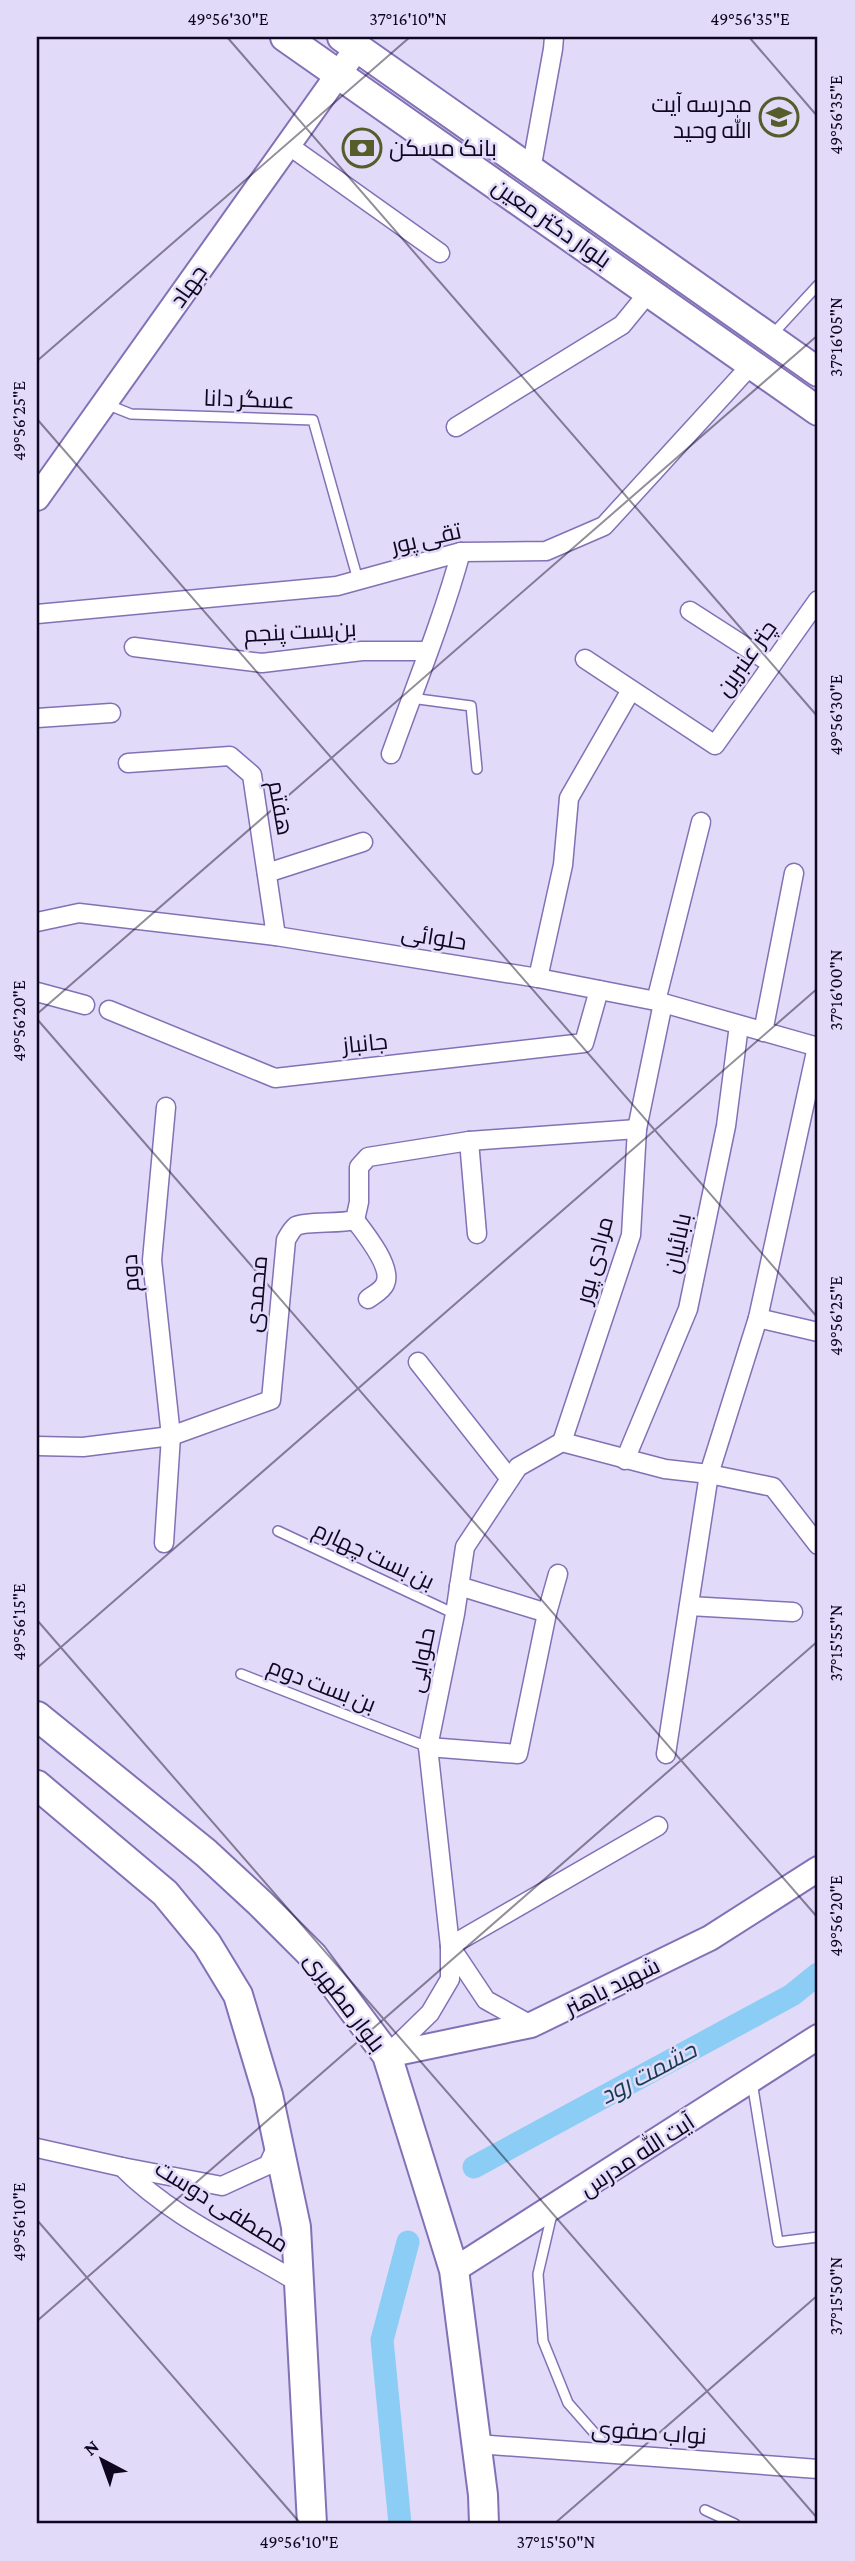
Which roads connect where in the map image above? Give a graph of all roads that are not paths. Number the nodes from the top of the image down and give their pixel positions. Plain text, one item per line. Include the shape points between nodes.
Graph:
1 (285, 37) edge
2 (554, 37) edge
3 (349, 42) edge
4 (338, 74) junction
5 (288, 145) junction
6 (531, 170) junction
7 (440, 253) dead end
8 (818, 285) edge
9 (649, 292) junction
10 (770, 338) junction
11 (752, 364) junction
12 (818, 372) edge
13 (104, 404) junction
14 (818, 411) edge
15 (456, 427) dead end
16 (37, 498) edge
17 (461, 552) junction
18 (358, 580) junction
19 (816, 608) edge
20 (690, 611) dead end
21 (37, 614) edge
22 (134, 647) dead end
23 (428, 651) junction
24 (585, 659) dead end
25 (772, 664) junction
26 (631, 690) junction
27 (411, 698) junction
28 (111, 713) dead end
29 (37, 718) edge
30 (391, 754) dead end
31 (128, 763) dead end
32 (477, 769) dead end
33 (701, 822) dead end
34 (363, 842) dead end
35 (267, 873) junction
36 (794, 873) dead end
37 (37, 922) edge
38 (276, 936) junction
39 (538, 978) junction
40 (599, 990) junction
41 (37, 992) edge
42 (659, 1002) junction
43 (85, 1005) dead end
44 (109, 1010) dead end
45 (739, 1025) junction
46 (763, 1032) junction
47 (818, 1047) edge
48 (166, 1107) dead end
49 (637, 1129) junction
50 (469, 1141) junction
51 (355, 1220) junction
52 (477, 1234) dead end
53 (368, 1299) dead end
54 (758, 1318) junction
55 (818, 1332) edge
56 (418, 1362) dead end
57 (171, 1436) junction
58 (562, 1442) junction
59 (37, 1446) edge
60 (625, 1460) junction
61 (709, 1474) junction
62 (510, 1479) junction
63 (278, 1531) dead end
64 (164, 1543) dead end
65 (818, 1545) edge
66 (558, 1574) dead end
67 (459, 1586) junction
68 (689, 1606) junction
69 (793, 1612) dead end
70 (455, 1614) junction
71 (547, 1614) junction
72 (241, 1674) dead end
73 (37, 1716) edge
74 (428, 1747) junction
75 (666, 1754) dead end
76 (37, 1785) edge
77 (658, 1826) dead end
78 (818, 1869) edge
79 (450, 1946) junction
80 (531, 2025) junction
81 (818, 2037) edge
82 (387, 2055) junction
83 (752, 2081) junction
84 (278, 2143) junction
85 (37, 2148) edge
86 (122, 2167) junction
87 (554, 2208) junction
88 (818, 2237) edge
89 (454, 2270) junction
90 (299, 2283) junction
91 (477, 2444) junction
92 (612, 2454) junction
93 (818, 2469) edge
94 (705, 2510) dead end
95 (312, 2524) edge
96 (484, 2524) edge
97 (735, 2524) edge

1 - 4 main road, بلوار دکتر معین
2 - 6 street
3 - 4 main road, جهاد
3 - 6 main road, بلوار دکتر معین
4 - 5 main road, جهاد
4 - 9 main road, بلوار دکتر معین
5 - 7 street
5 - 13 main road, جهاد
6 - 10 main road, بلوار دکتر معین
8 - 10 lane
9 - 11 main road, بلوار دکتر معین
9 - 15 street via 622,325
10 - 12 main road, بلوار دکتر معین
11 - 14 main road, بلوار دکتر معین
11 - 17 street, تقی پور via 604,526 546,551
13 - 16 main road, جهاد
13 - 18 lane, عسگر دانا via 131,414 313,420
17 - 18 street, تقی پور
17 - 23 street
18 - 21 street, تقی پور via 337,586
19 - 25 street, چتر عنبرین
20 - 25 street
22 - 23 street, بن‌بست پنجم via 262,663 362,651
23 - 27 street
24 - 26 street
25 - 26 street, چتر عنبرین via 715,745
26 - 39 street via 569,798 563,865
27 - 30 street
27 - 32 lane via 471,706
28 - 29 street
31 - 35 street, هفتم via 230,756 252,775
33 - 42 street, مرادی پور
34 - 35 street
35 - 38 street, هفتم
36 - 46 street
37 - 38 street, حلوائی via 79,912
38 - 39 street, حلوائی
39 - 40 street, حلوائی
40 - 42 street, حلوائی
40 - 44 street, جانباز via 584,1043 275,1078
41 - 43 street
42 - 45 street, حلوائی
42 - 49 street, مرادی پور
45 - 46 street, حلوائی
45 - 60 street, بابائیان via 726,1126 688,1309
46 - 47 street, حلوائی
47 - 54 street
48 - 57 street, دوم via 152,1260
49 - 50 street
49 - 58 street, مرادی پور via 631,1235
50 - 51 street via 368,1157 359,1167
50 - 52 street
51 - 53 street via 381,1259 386,1279
51 - 57 street, محمدی via 299,1225 286,1240 271,1401
54 - 55 street
54 - 61 street
56 - 62 street
57 - 59 street, محمدی via 83,1447
57 - 64 street, دوم
58 - 60 street
58 - 62 street, حلوایی via 518,1467
60 - 61 street
61 - 65 street via 774,1488
61 - 68 street
62 - 67 street, حلوایی via 465,1547
63 - 70 lane, بن بست چهارم
66 - 71 street
67 - 70 street, حلوایی
67 - 71 street
68 - 69 street
68 - 75 street
70 - 74 street, حلوایی
71 - 74 street via 518,1754
72 - 74 lane, بن بست دوم
73 - 82 main road, بلوار مطهری via 206,1853 260,1903 313,1956
74 - 79 street, حلوایی
76 - 84 main road via 165,1894 207,1944 238,1995
77 - 79 street
78 - 80 main road, شهید باهنر via 710,1938
79 - 80 street via 486,2000
79 - 82 street, حلوایی via 450,1979 430,2013
80 - 82 main road, شهید باهنر
81 - 83 main road, آیت الله مدرس
82 - 89 main road, بلوار مطهری
83 - 87 main road, آیت الله مدرس
83 - 88 lane via 778,2242
84 - 86 street, مصطفی دوست via 268,2165 222,2186
84 - 90 main road via 296,2227
85 - 86 street, مصطفی دوست
86 - 90 street, مصطفی دوست via 168,2206
87 - 89 main road, آیت الله مدرس
87 - 92 lane via 538,2274 542,2341 568,2403
89 - 91 main road, بلوار مطهری
90 - 95 main road
91 - 92 street, نواب صفوی
91 - 96 main road, بلوار مطهری
92 - 93 street, نواب صفوی
94 - 97 lane

